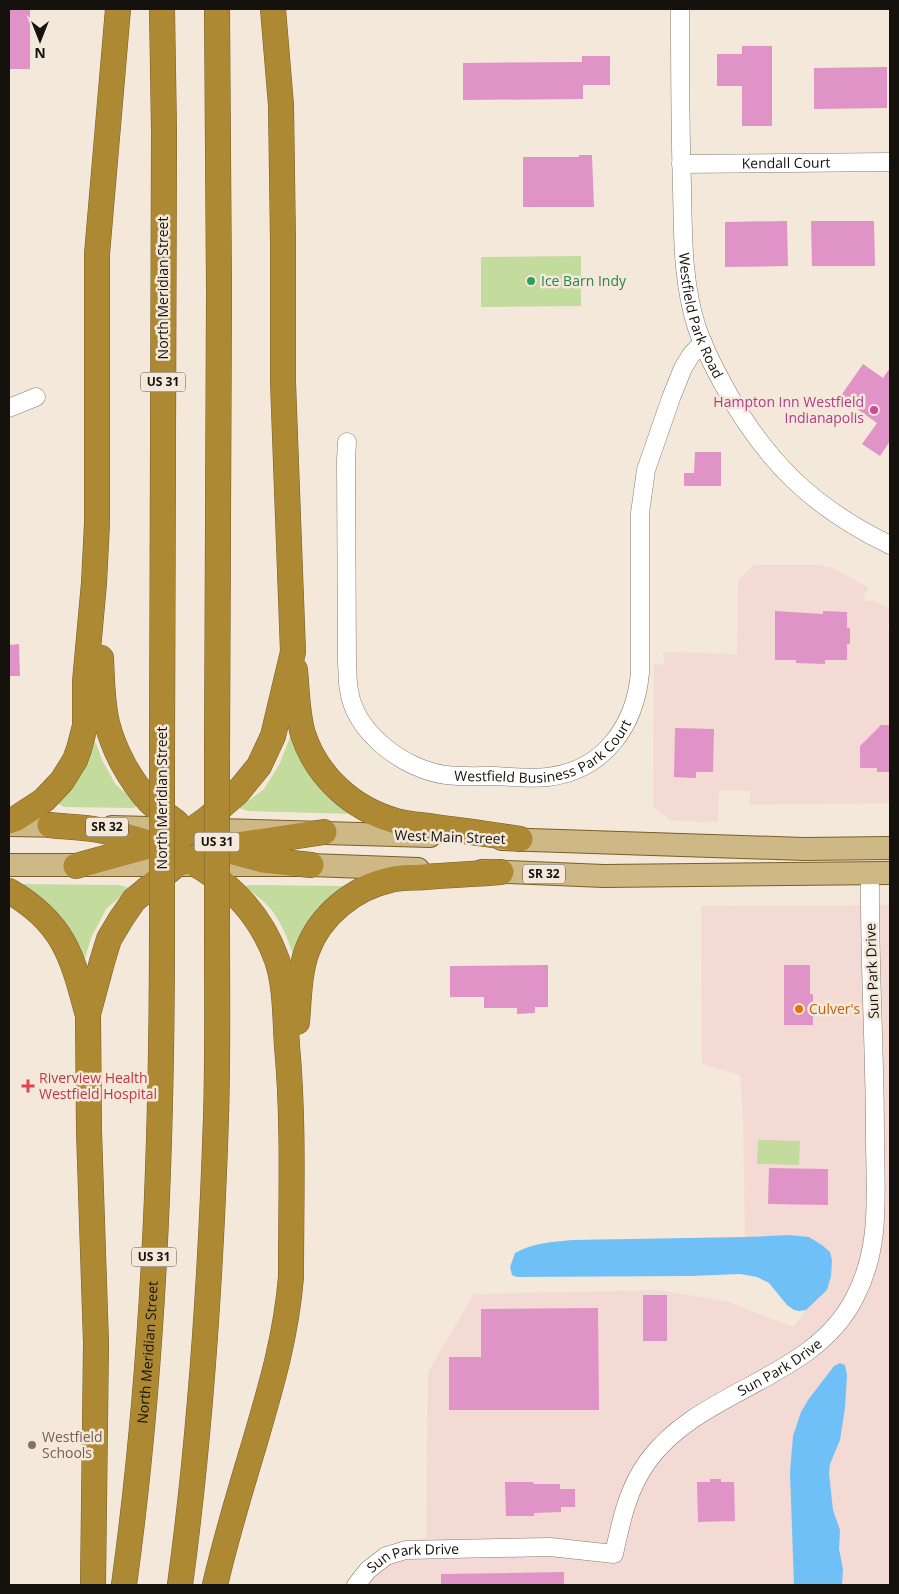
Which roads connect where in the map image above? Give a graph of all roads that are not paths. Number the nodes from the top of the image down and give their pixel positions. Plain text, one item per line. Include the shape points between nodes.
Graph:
1 (118, 9) edge
2 (162, 9) edge
3 (218, 9) edge
4 (273, 9) edge
5 (680, 9) edge
6 (890, 162) edge
7 (681, 164) junction
8 (703, 342) junction
9 (36, 397) dead end
10 (9, 408) edge
11 (347, 442) dead end
12 (890, 544) edge
13 (94, 583) junction
14 (293, 652) junction
15 (9, 821) edge
16 (9, 825) edge
17 (50, 825) junction
18 (190, 830) junction
19 (324, 832) junction
20 (520, 839) junction
21 (156, 845) junction
22 (218, 848) junction
23 (890, 848) edge
24 (187, 863) junction
25 (9, 865) edge
26 (311, 865) junction
27 (76, 866) junction
28 (500, 872) junction
29 (880, 873) edge
30 (9, 891) edge
31 (88, 1014) junction
32 (291, 1087) junction
33 (883, 1095) edge
34 (93, 1585) edge
35 (124, 1585) edge
36 (180, 1585) edge
37 (215, 1585) edge
38 (356, 1585) edge

1 - 13 highway via 96,254
2 - 35 highway, North Meridian Street / US 31, bridge via 160,1120 154,1261
3 - 36 highway, US 31, bridge via 216,1115 200,1394
4 - 14 highway via 281,105 283,382
5 - 7 street, Westfield Park Road
6 - 7 street, Kendall Court
7 - 8 street, Westfield Park Road via 685,269 690,302
8 - 11 street, Westfield Business Park Court via 683,368 646,470 640,513 638,690 630,715 615,742 594,760 574,770 527,777 445,775 420,769 398,758 357,714 349,691 347,664
8 - 12 street, Westfield Park Road via 737,410 775,461 833,512
9 - 10 street
13 - 15 highway via 84,726 79,749 70,770 52,793 29,811
13 - 18 highway via 103,696 114,744 150,802
14 - 18 highway via 273,736 262,760 237,793
14 - 20 highway via 304,734 326,776 355,804 413,825
16 - 17 main road, West Main Street / SR 32
17 - 18 main road, West Main Street / SR 32
17 - 21 highway via 98,830
18 - 19 main road, West Main Street / SR 32
18 - 21 highway
18 - 22 highway
19 - 20 main road, West Main Street / SR 32
19 - 22 highway
20 - 23 main road, West Main Street / SR 32 via 804,849
21 - 24 highway
21 - 27 highway
22 - 24 highway
22 - 26 highway via 262,860
24 - 26 main road, SR 32
24 - 27 main road, SR 32
24 - 31 highway via 138,896 121,919 109,939
24 - 32 highway via 238,896 257,920 276,959 283,994
25 - 27 main road, SR 32
26 - 28 main road, SR 32
28 - 29 main road, SR 32 via 604,876
28 - 32 highway via 392,879 359,892 332,910 306,951
29 - 33 street, Sun Park Drive via 869,914
30 - 31 highway via 37,910 60,936 75,968
31 - 34 highway via 96,1343
32 - 37 highway via 291,1277 287,1316 273,1380
33 - 38 street, Sun Park Drive via 875,1228 870,1261 854,1299 843,1317 820,1342 686,1422 665,1440 638,1477 627,1502 614,1554 550,1547 406,1550 386,1556

